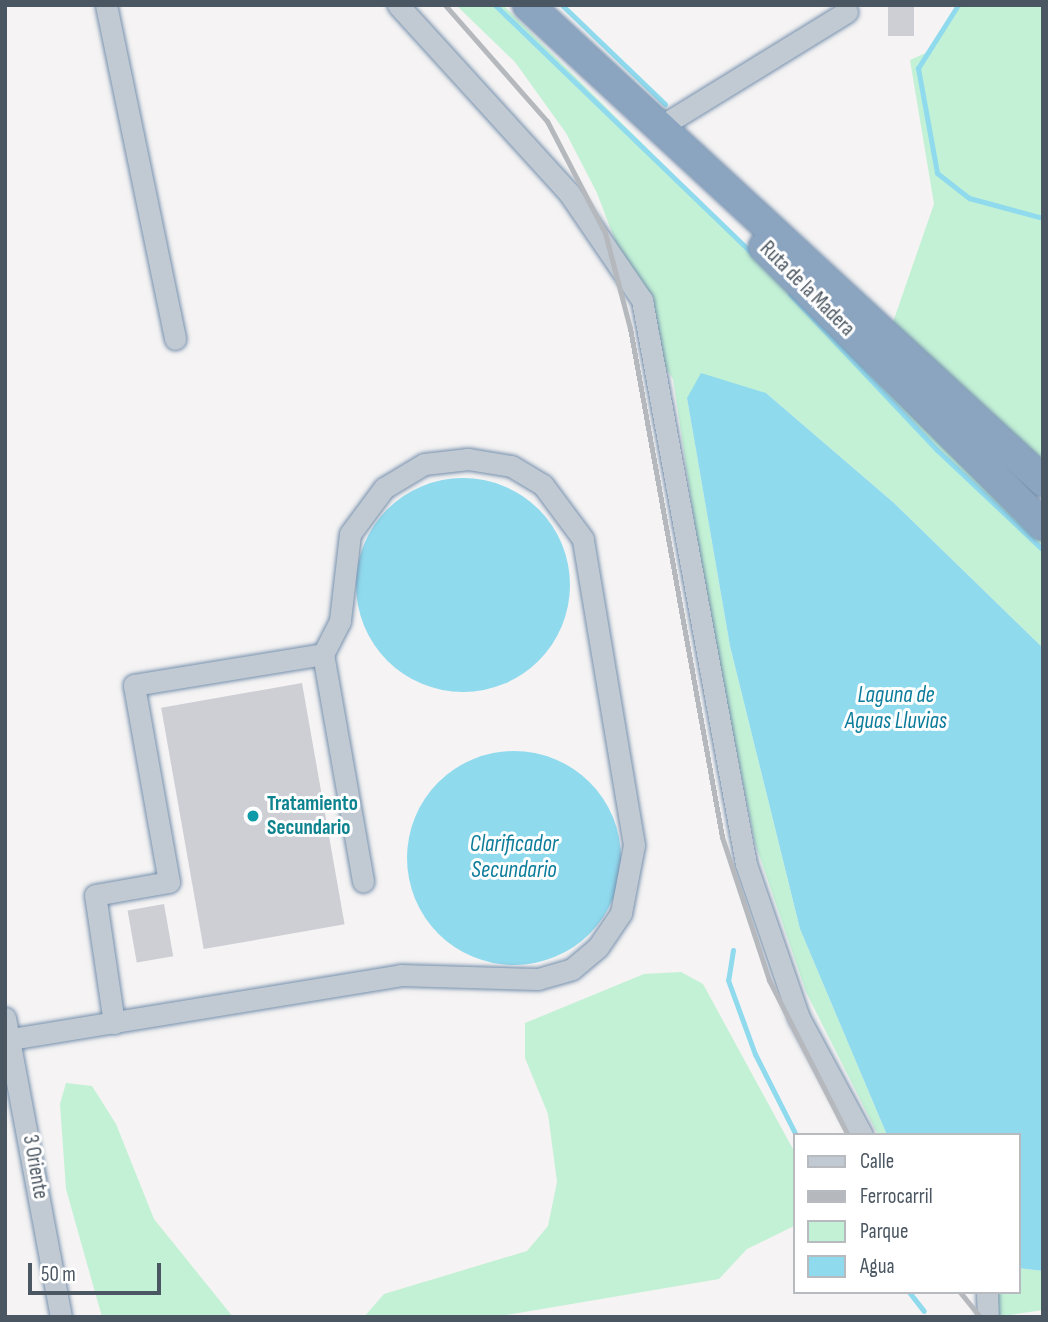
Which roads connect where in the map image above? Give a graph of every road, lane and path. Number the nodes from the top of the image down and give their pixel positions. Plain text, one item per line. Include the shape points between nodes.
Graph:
1 (106, 5) edge
2 (398, 5) edge
3 (528, 5) edge
4 (847, 12) dead end
5 (575, 50) junction
6 (663, 125) junction
7 (175, 339) dead end
8 (1043, 481) edge
9 (1043, 525) edge
10 (323, 654) junction
11 (363, 882) dead end
12 (114, 1023) junction
13 (8, 1029) edge
14 (861, 1133) edge
15 (987, 1294) edge
16 (61, 1317) edge
17 (988, 1317) edge

1 - 7 lane
2 - 14 lane via 569,193 642,300 746,864 799,1018
3 - 5 highway, Ruta de la Madera
4 - 6 lane
5 - 6 highway, Ruta de la Madera
5 - 9 highway, Ruta de la Madera
6 - 8 highway, Ruta de la Madera
10 - 11 lane
10 - 12 lane via 134,685 169,882 95,895
10 - 12 lane via 340,621 349,534 384,488 424,464 468,459 511,466 543,485 583,539 634,845 621,913 598,947 572,969 538,979 400,975
12 - 13 lane
13 - 16 lane, 3 Oriente
15 - 17 lane

